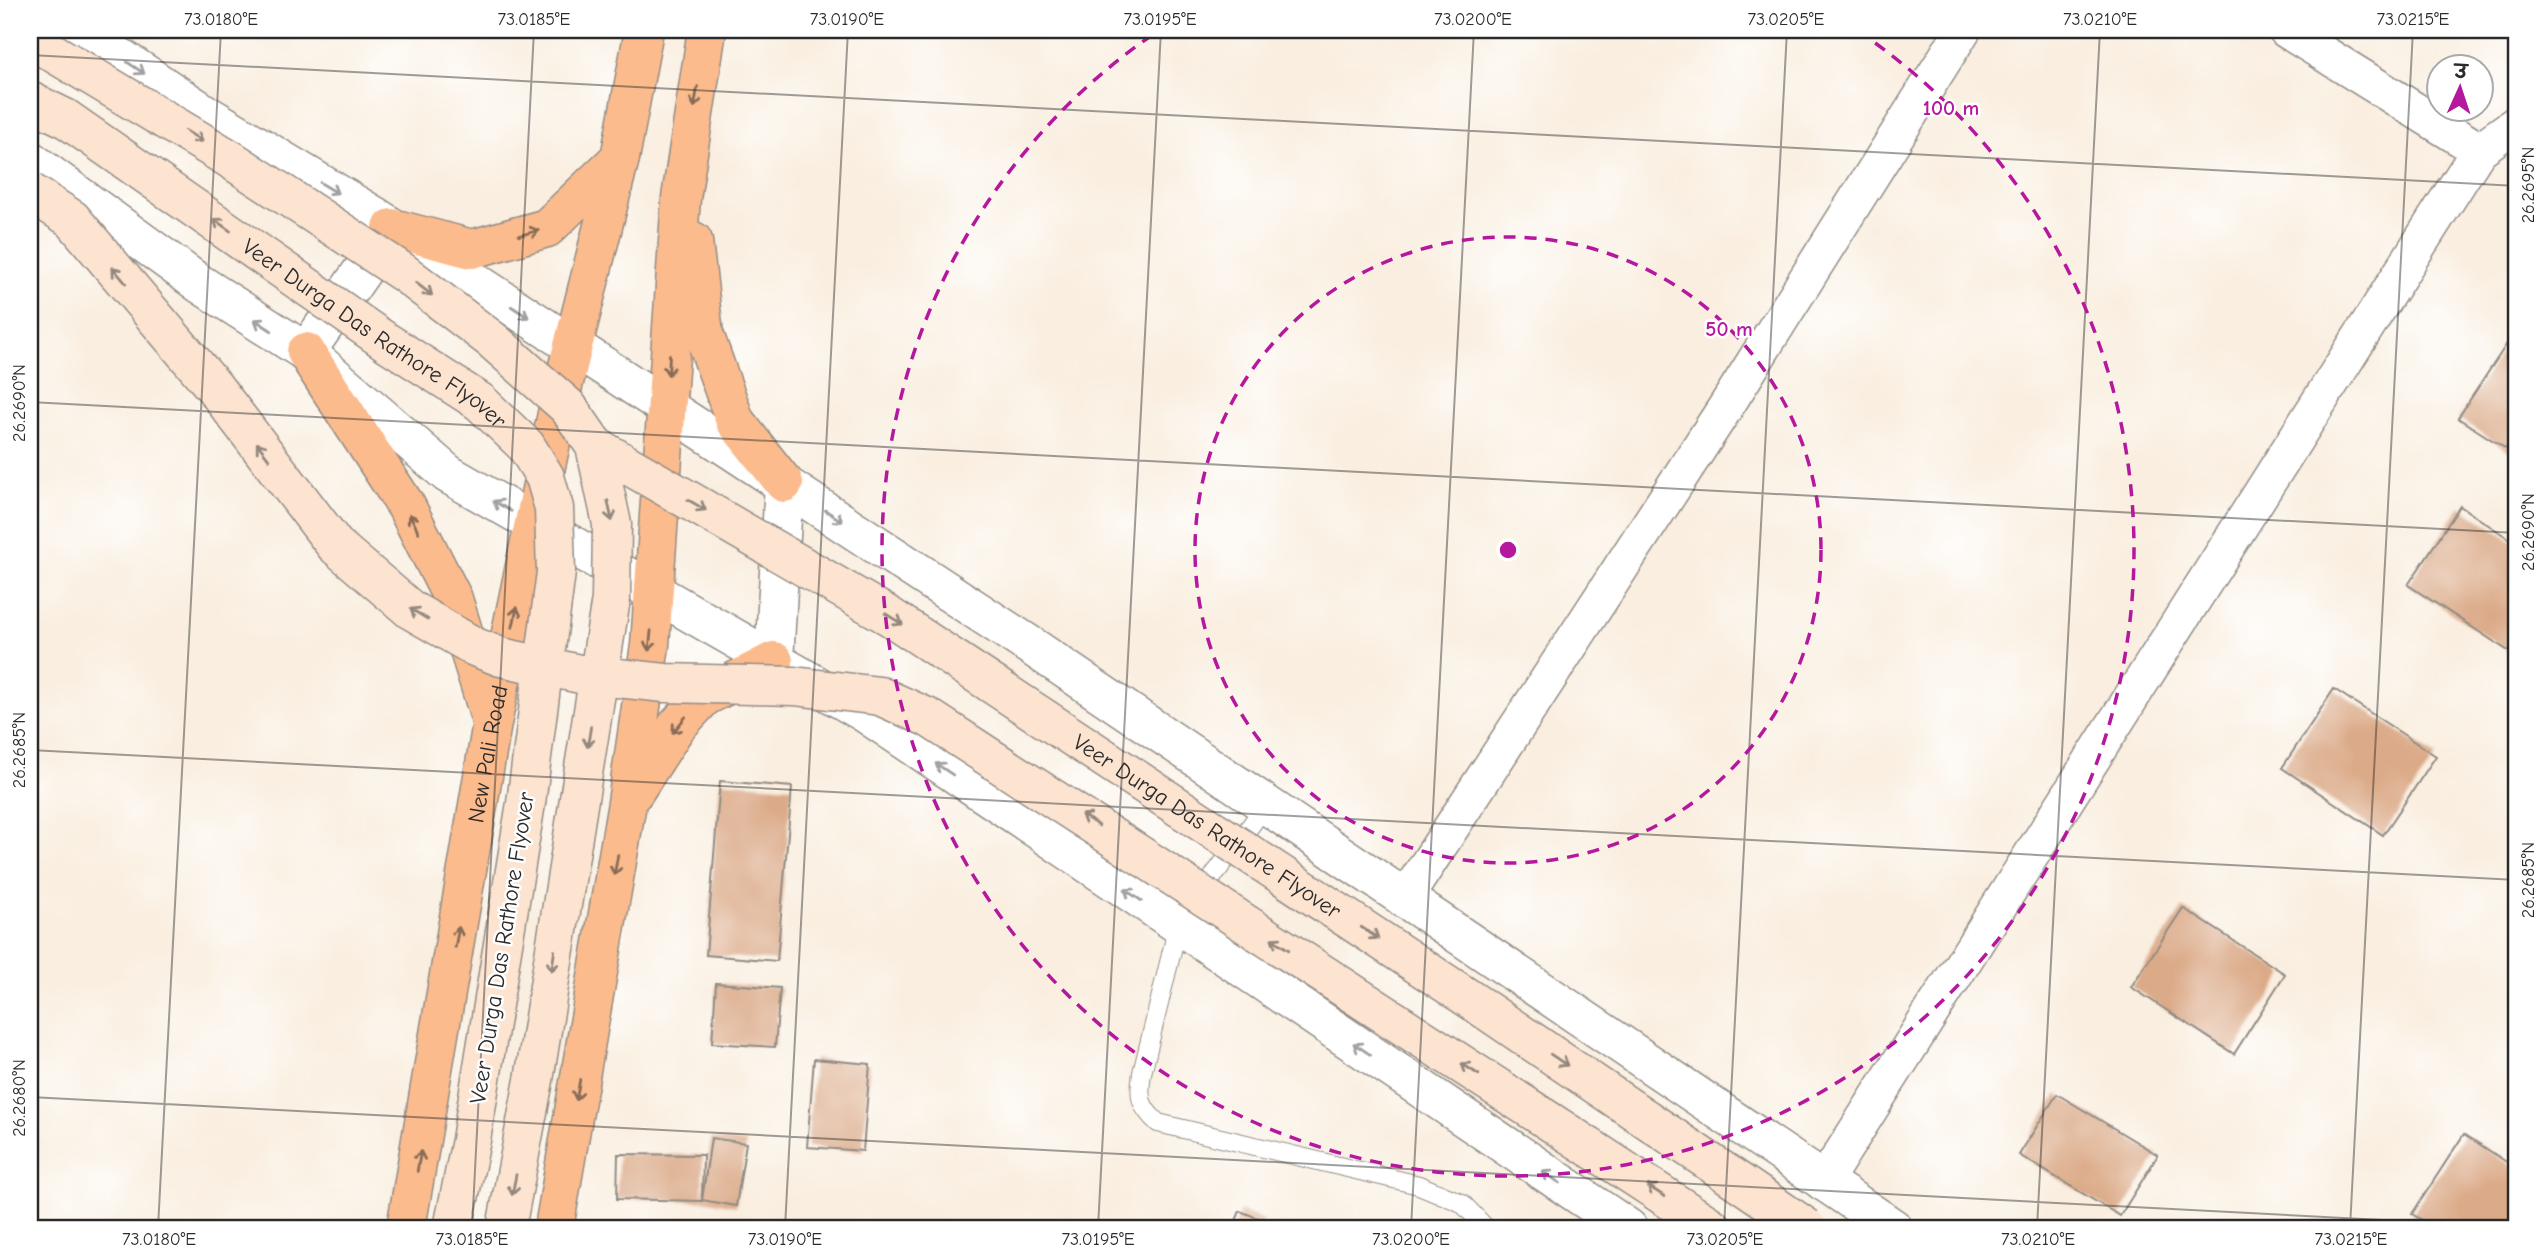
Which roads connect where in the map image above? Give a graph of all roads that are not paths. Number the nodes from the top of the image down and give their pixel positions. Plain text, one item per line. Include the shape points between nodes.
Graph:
1 (79, 30) edge
2 (645, 30) edge
3 (707, 30) edge
4 (1963, 30) edge
5 (2286, 30) edge
6 (30, 39) edge
7 (30, 101) edge
8 (2517, 123) edge
9 (2479, 150) junction
10 (620, 158) junction
11 (30, 160) edge
12 (684, 180) junction
13 (30, 192) edge
14 (392, 228) junction
15 (573, 347) junction
16 (306, 352) junction
17 (667, 406) junction
18 (595, 446) junction
19 (784, 483) junction
20 (535, 525) junction
21 (654, 592) junction
22 (774, 661) junction
23 (492, 723) junction
24 (627, 803) junction
25 (1265, 806) junction
26 (1404, 900) junction
27 (1177, 925) junction
28 (1823, 1183) junction
29 (1608, 1222) edge
30 (406, 1228) edge
31 (453, 1228) edge
32 (506, 1228) edge
33 (554, 1228) edge
34 (1486, 1228) edge
35 (1713, 1228) edge
36 (1807, 1228) edge
37 (1893, 1228) edge

1 -> 14 street
2 - 10 highway, New Pali Road
3 -> 12 highway
4 - 26 street via 1727,405
5 - 9 street
6 -> 18 main road, Veer Durga Das Rathore Flyover, bridge via 230,159 404,274 492,340 568,407
31 -> 7 main road, Veer Durga Das Rathore Flyover, bridge via 526,803 556,572 554,508 545,477 526,446 480,402 65,118
8 - 9 street
9 - 28 street
14 -> 10 highway via 472,248 547,228
10 - 15 highway, New Pali Road
16 -> 11 street via 200,284
12 -> 17 highway
12 - 19 highway via 705,334 735,421
35 -> 13 main road, bridge via 929,718 868,694 580,674 475,648 411,610 335,545 214,387 72,219
14 -> 15 street
14 - 16 street
15 - 17 street
15 - 20 highway, New Pali Road
20 -> 16 street via 448,474
23 -> 16 highway via 447,587 405,506
17 - 19 street
17 - 21 highway
18 -> 32 main road, Veer Durga Das Rathore Flyover, bridge via 612,524 611,599
18 -> 36 main road, Veer Durga Das Rathore Flyover, bridge via 890,616
19 - 22 street
19 -> 25 street
20 - 21 street
23 -> 20 highway, New Pali Road
21 - 22 street
21 -> 24 highway
22 -> 24 highway via 704,697 676,727
27 -> 22 street via 865,713
30 -> 23 highway, New Pali Road
24 -> 33 highway
25 - 26 street
25 - 27 lane
26 - 28 street
29 -> 27 street
27 - 34 lane via 1142,1073 1142,1109 1158,1123 1419,1185 1462,1203
28 - 37 street

